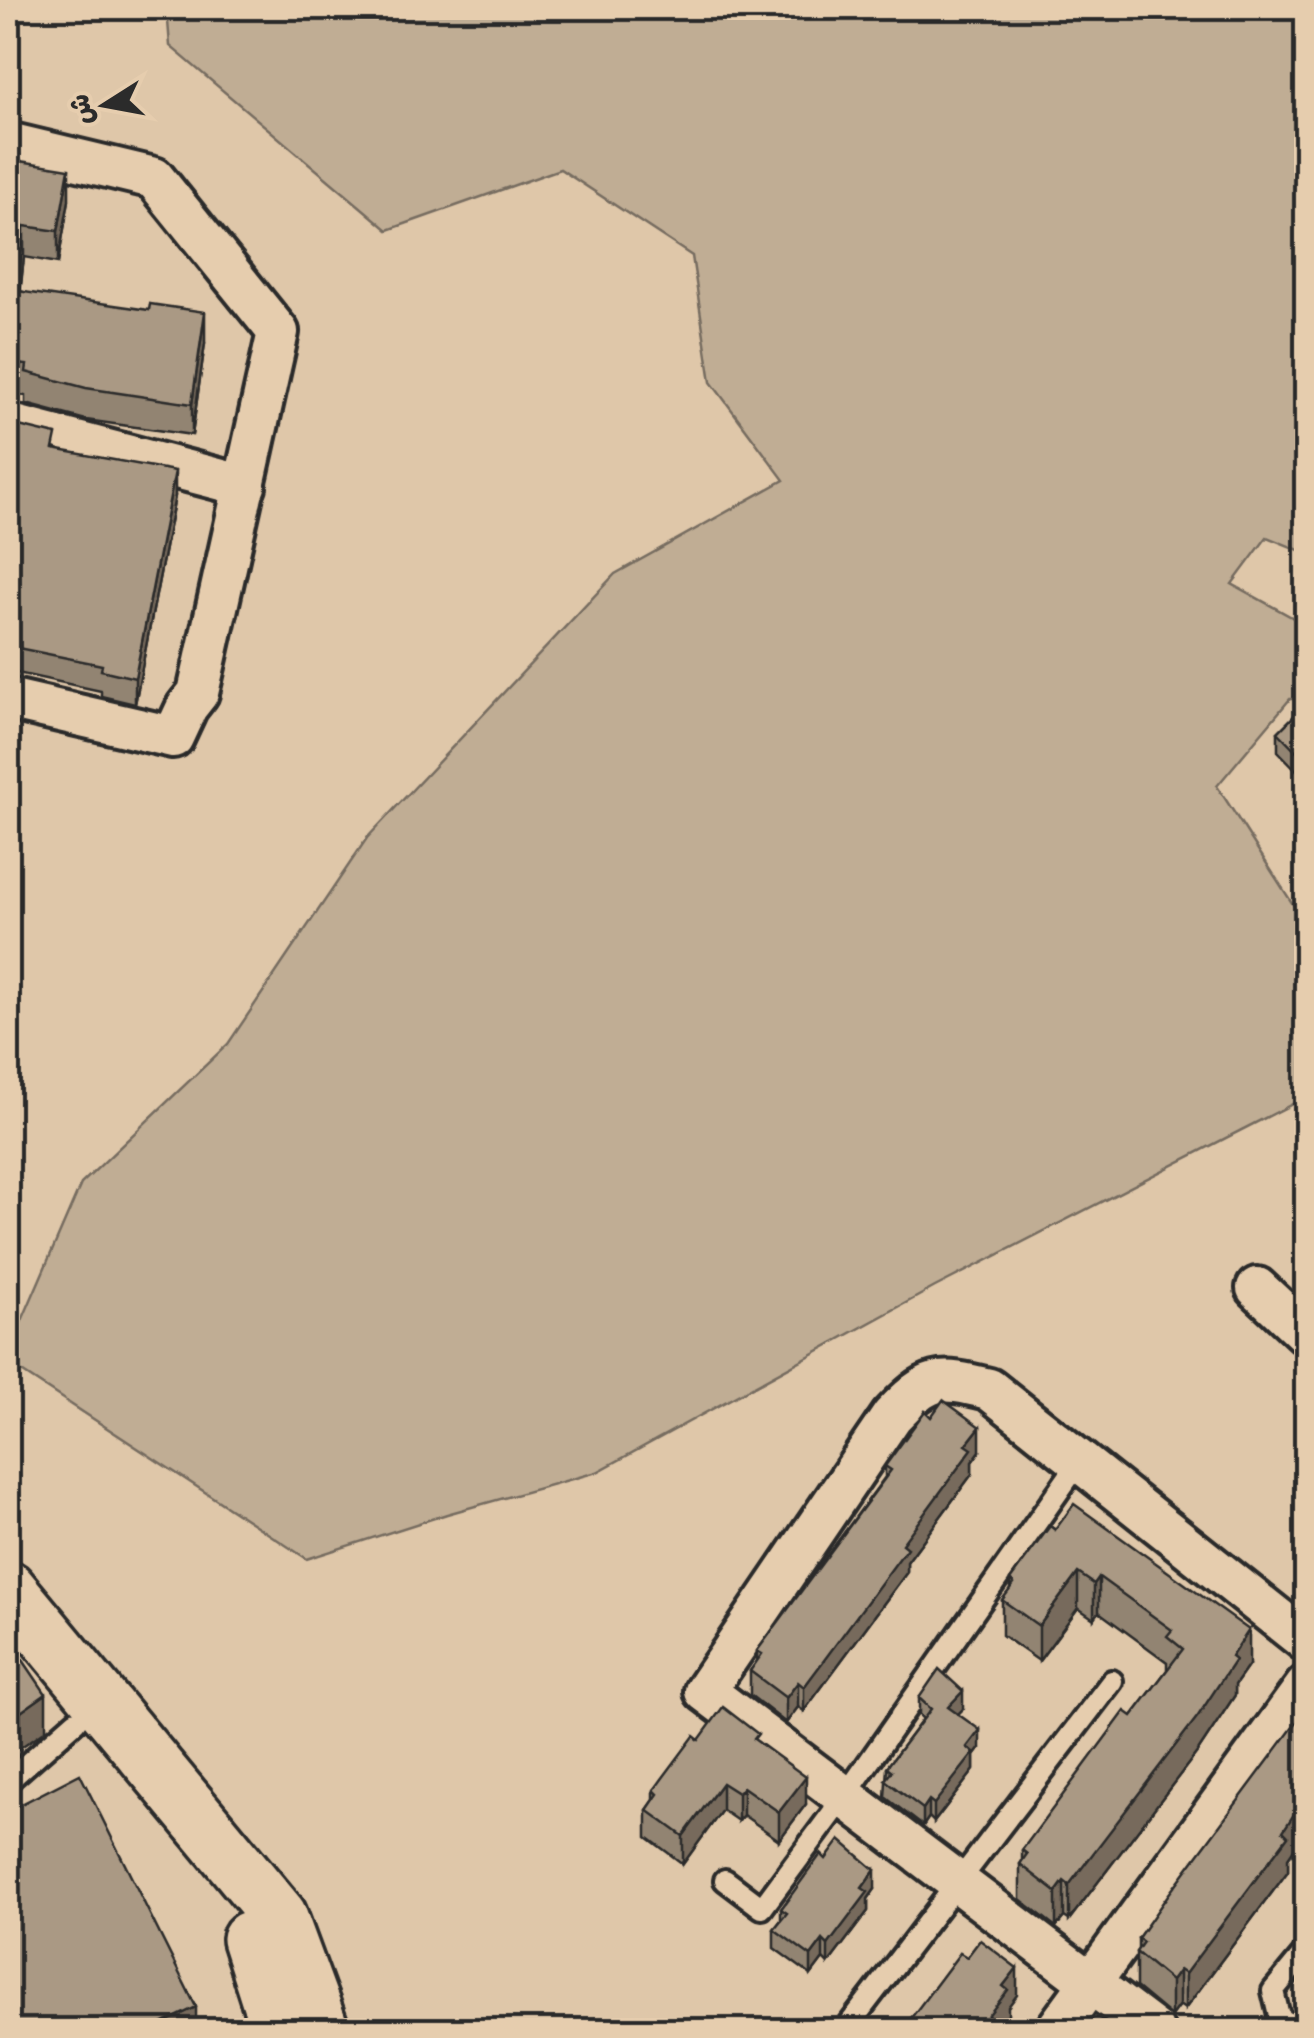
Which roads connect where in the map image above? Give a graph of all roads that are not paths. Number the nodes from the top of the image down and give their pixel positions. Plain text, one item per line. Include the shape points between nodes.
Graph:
1 (8, 144) edge
2 (8, 424) edge
3 (245, 486) junction
4 (8, 699) edge
5 (1257, 1288) dead end
6 (1306, 1334) edge
7 (1080, 1462) junction
8 (8, 1589) edge
9 (8, 1637) edge
10 (1306, 1641) edge
11 (1112, 1681) dead end
12 (1306, 1686) edge
13 (76, 1721) junction
14 (8, 1781) edge
15 (845, 1796) junction
16 (725, 1880) dead end
17 (960, 1882) junction
18 (1306, 1952) edge
19 (1092, 1981) junction
20 (279, 2030) edge
21 (321, 2030) edge
22 (845, 2030) edge
23 (1056, 2030) edge
24 (1153, 2030) edge
25 (1295, 2030) edge

1 - 3 street via 154,178 278,332
2 - 3 street
3 - 4 street via 198,693 173,738
5 - 6 street
7 - 10 street
7 - 15 lane
7 - 15 street via 989,1389 950,1380 920,1387 892,1416 705,1691
8 - 21 main road via 279,1916
9 - 13 main road
11 - 17 lane
12 - 19 street
13 - 14 lane
13 - 20 main road via 248,1933
15 - 16 lane via 762,1908
15 - 17 street
17 - 19 street
17 - 22 lane
18 - 25 lane via 1272,1991 1279,2016
19 - 23 street
19 - 24 street

